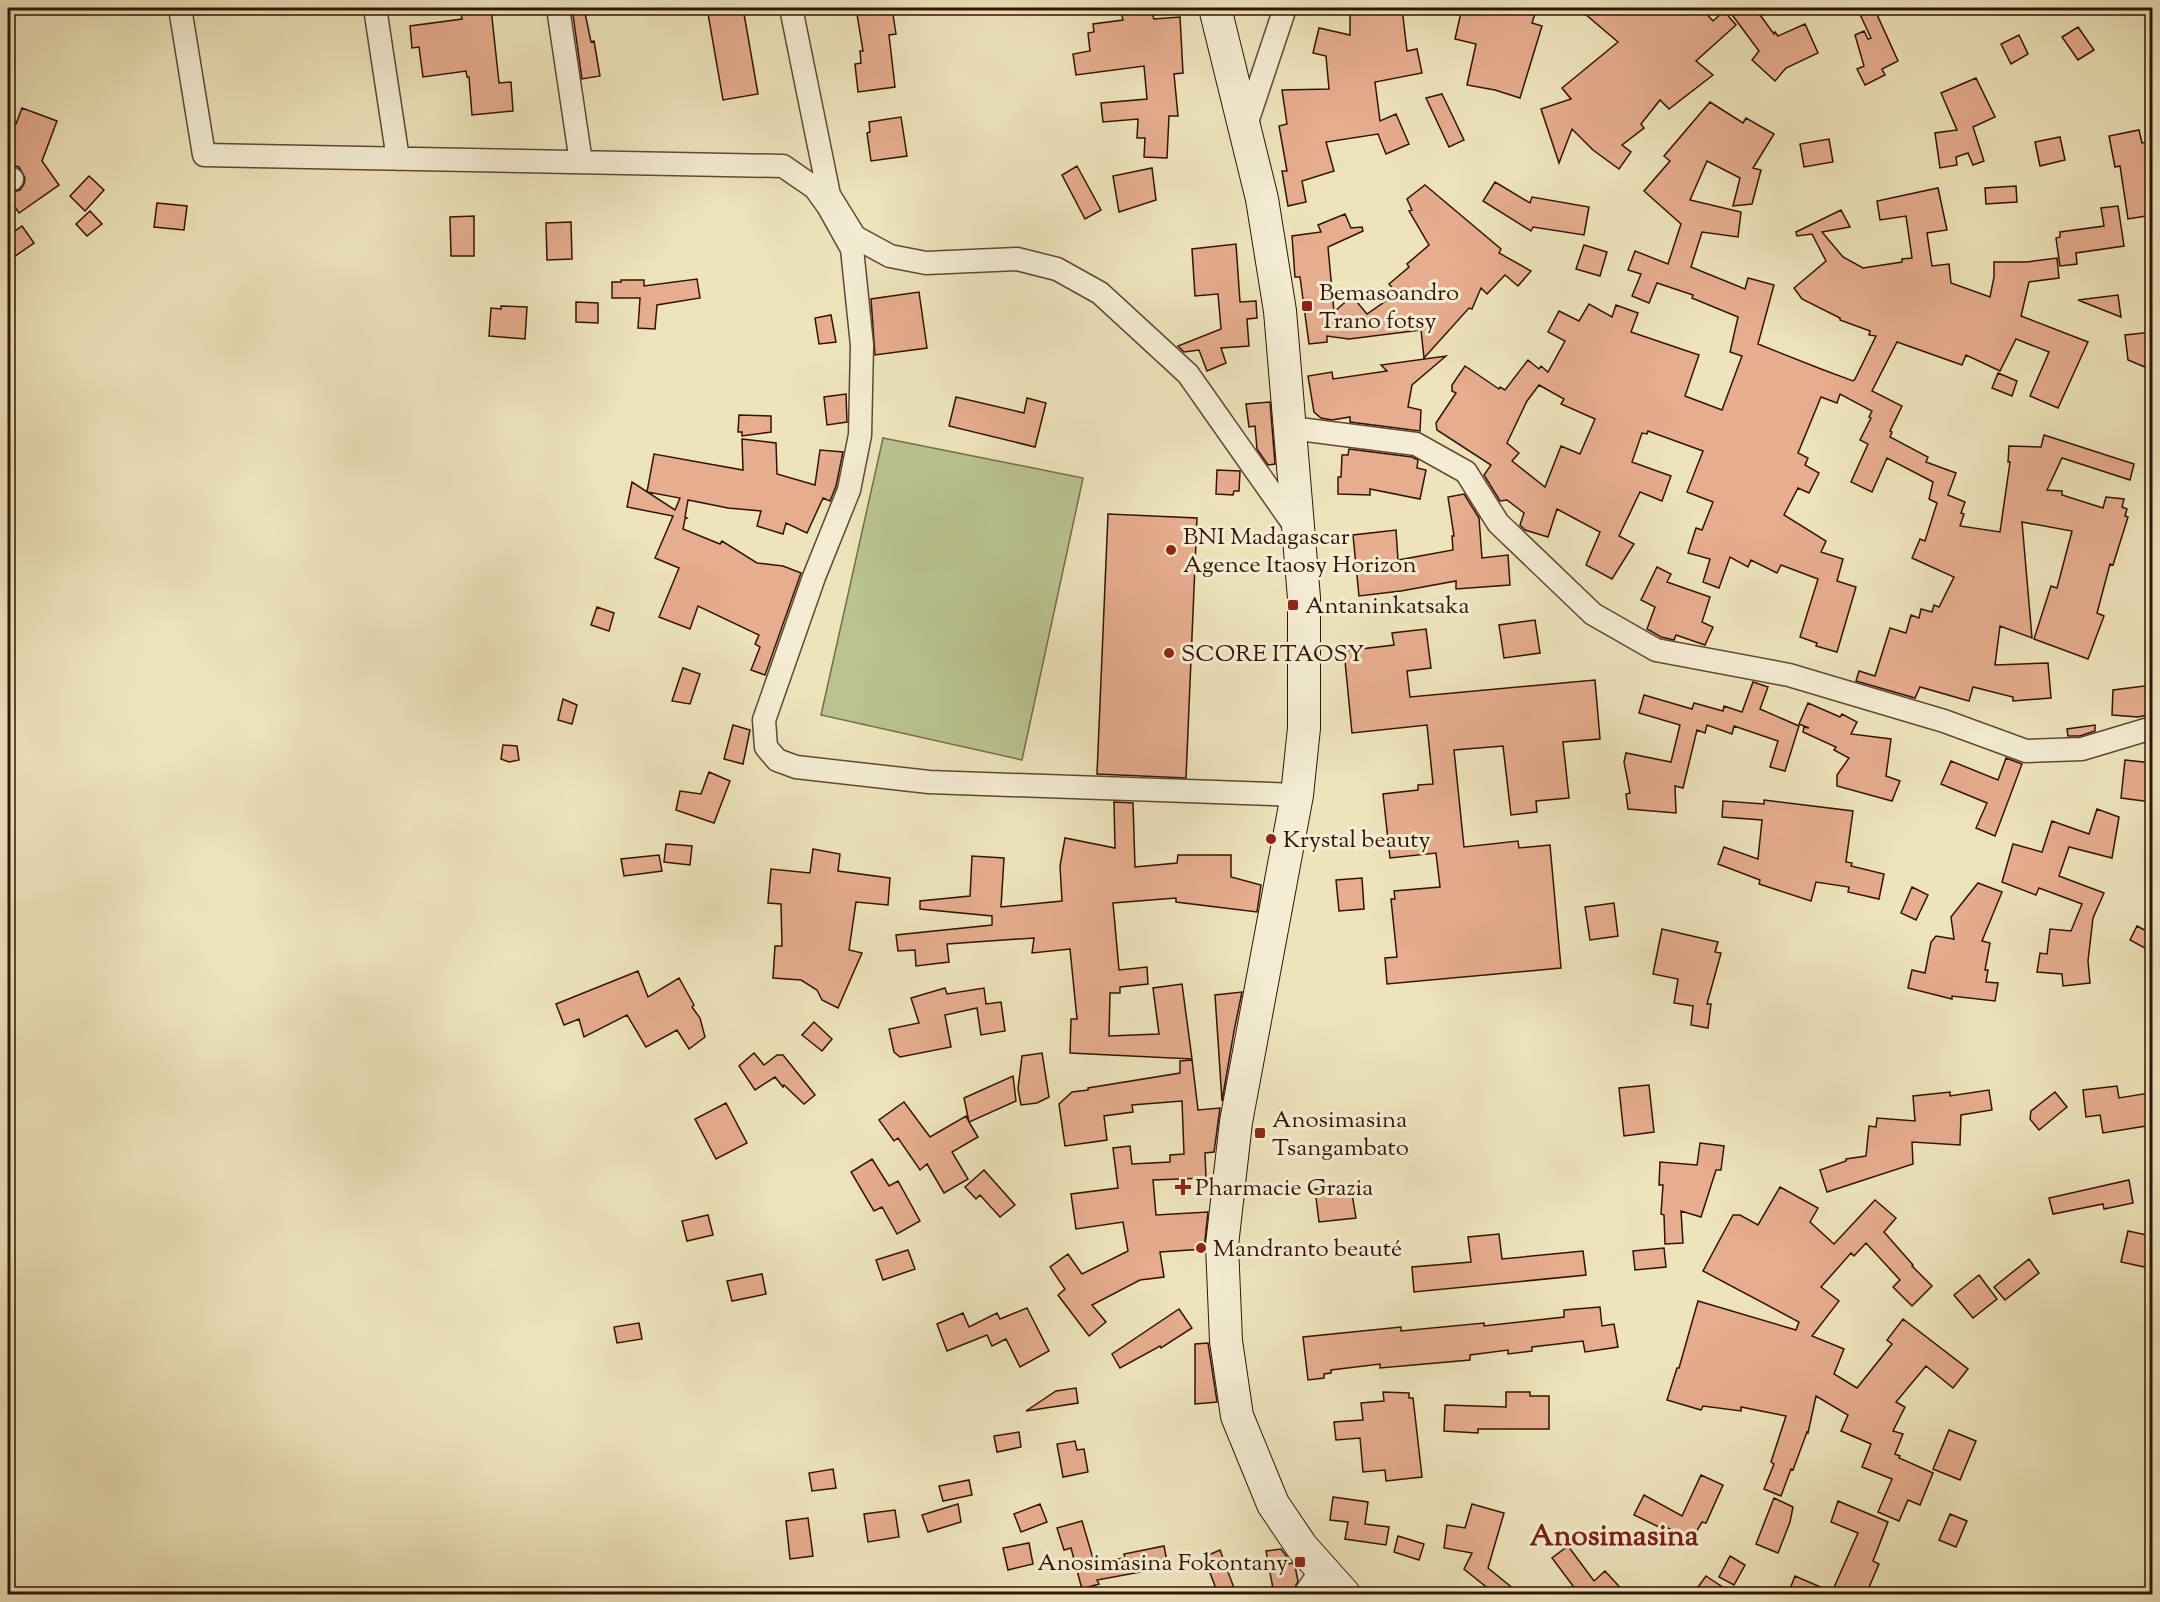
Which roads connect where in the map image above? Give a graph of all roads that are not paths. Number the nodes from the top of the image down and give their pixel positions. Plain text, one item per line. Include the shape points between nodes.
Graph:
1 (180, 8) edge
2 (375, 8) edge
3 (558, 8) edge
4 (791, 8) edge
5 (1215, 8) edge
6 (1285, 8) edge
7 (1245, 129) junction
8 (398, 159) junction
9 (581, 162) junction
10 (1291, 428) junction
11 (1300, 532) junction
12 (2152, 728) edge
13 (1297, 795) junction
14 (1322, 1569) junction
15 (1305, 1594) edge
16 (1344, 1594) edge

1 - 8 street via 204,155
2 - 8 street
3 - 9 street
4 - 11 street via 829,195 855,237 890,256 926,263 1017,259 1057,269 1100,293 1188,374
5 - 7 street
6 - 7 street
7 - 10 street via 1262,199 1280,311
8 - 9 street
9 - 13 street via 783,166 815,188 852,249 862,345 860,435 849,490 764,720 766,747 777,760 796,767 929,782
10 - 11 street
10 - 12 street via 1416,444 1466,472 1498,523 1593,614 1656,650 1789,675 2026,750 2082,749
11 - 13 street via 1304,728
13 - 14 street via 1236,1122 1222,1245 1223,1297 1237,1416 1273,1504
14 - 15 street
14 - 16 street

